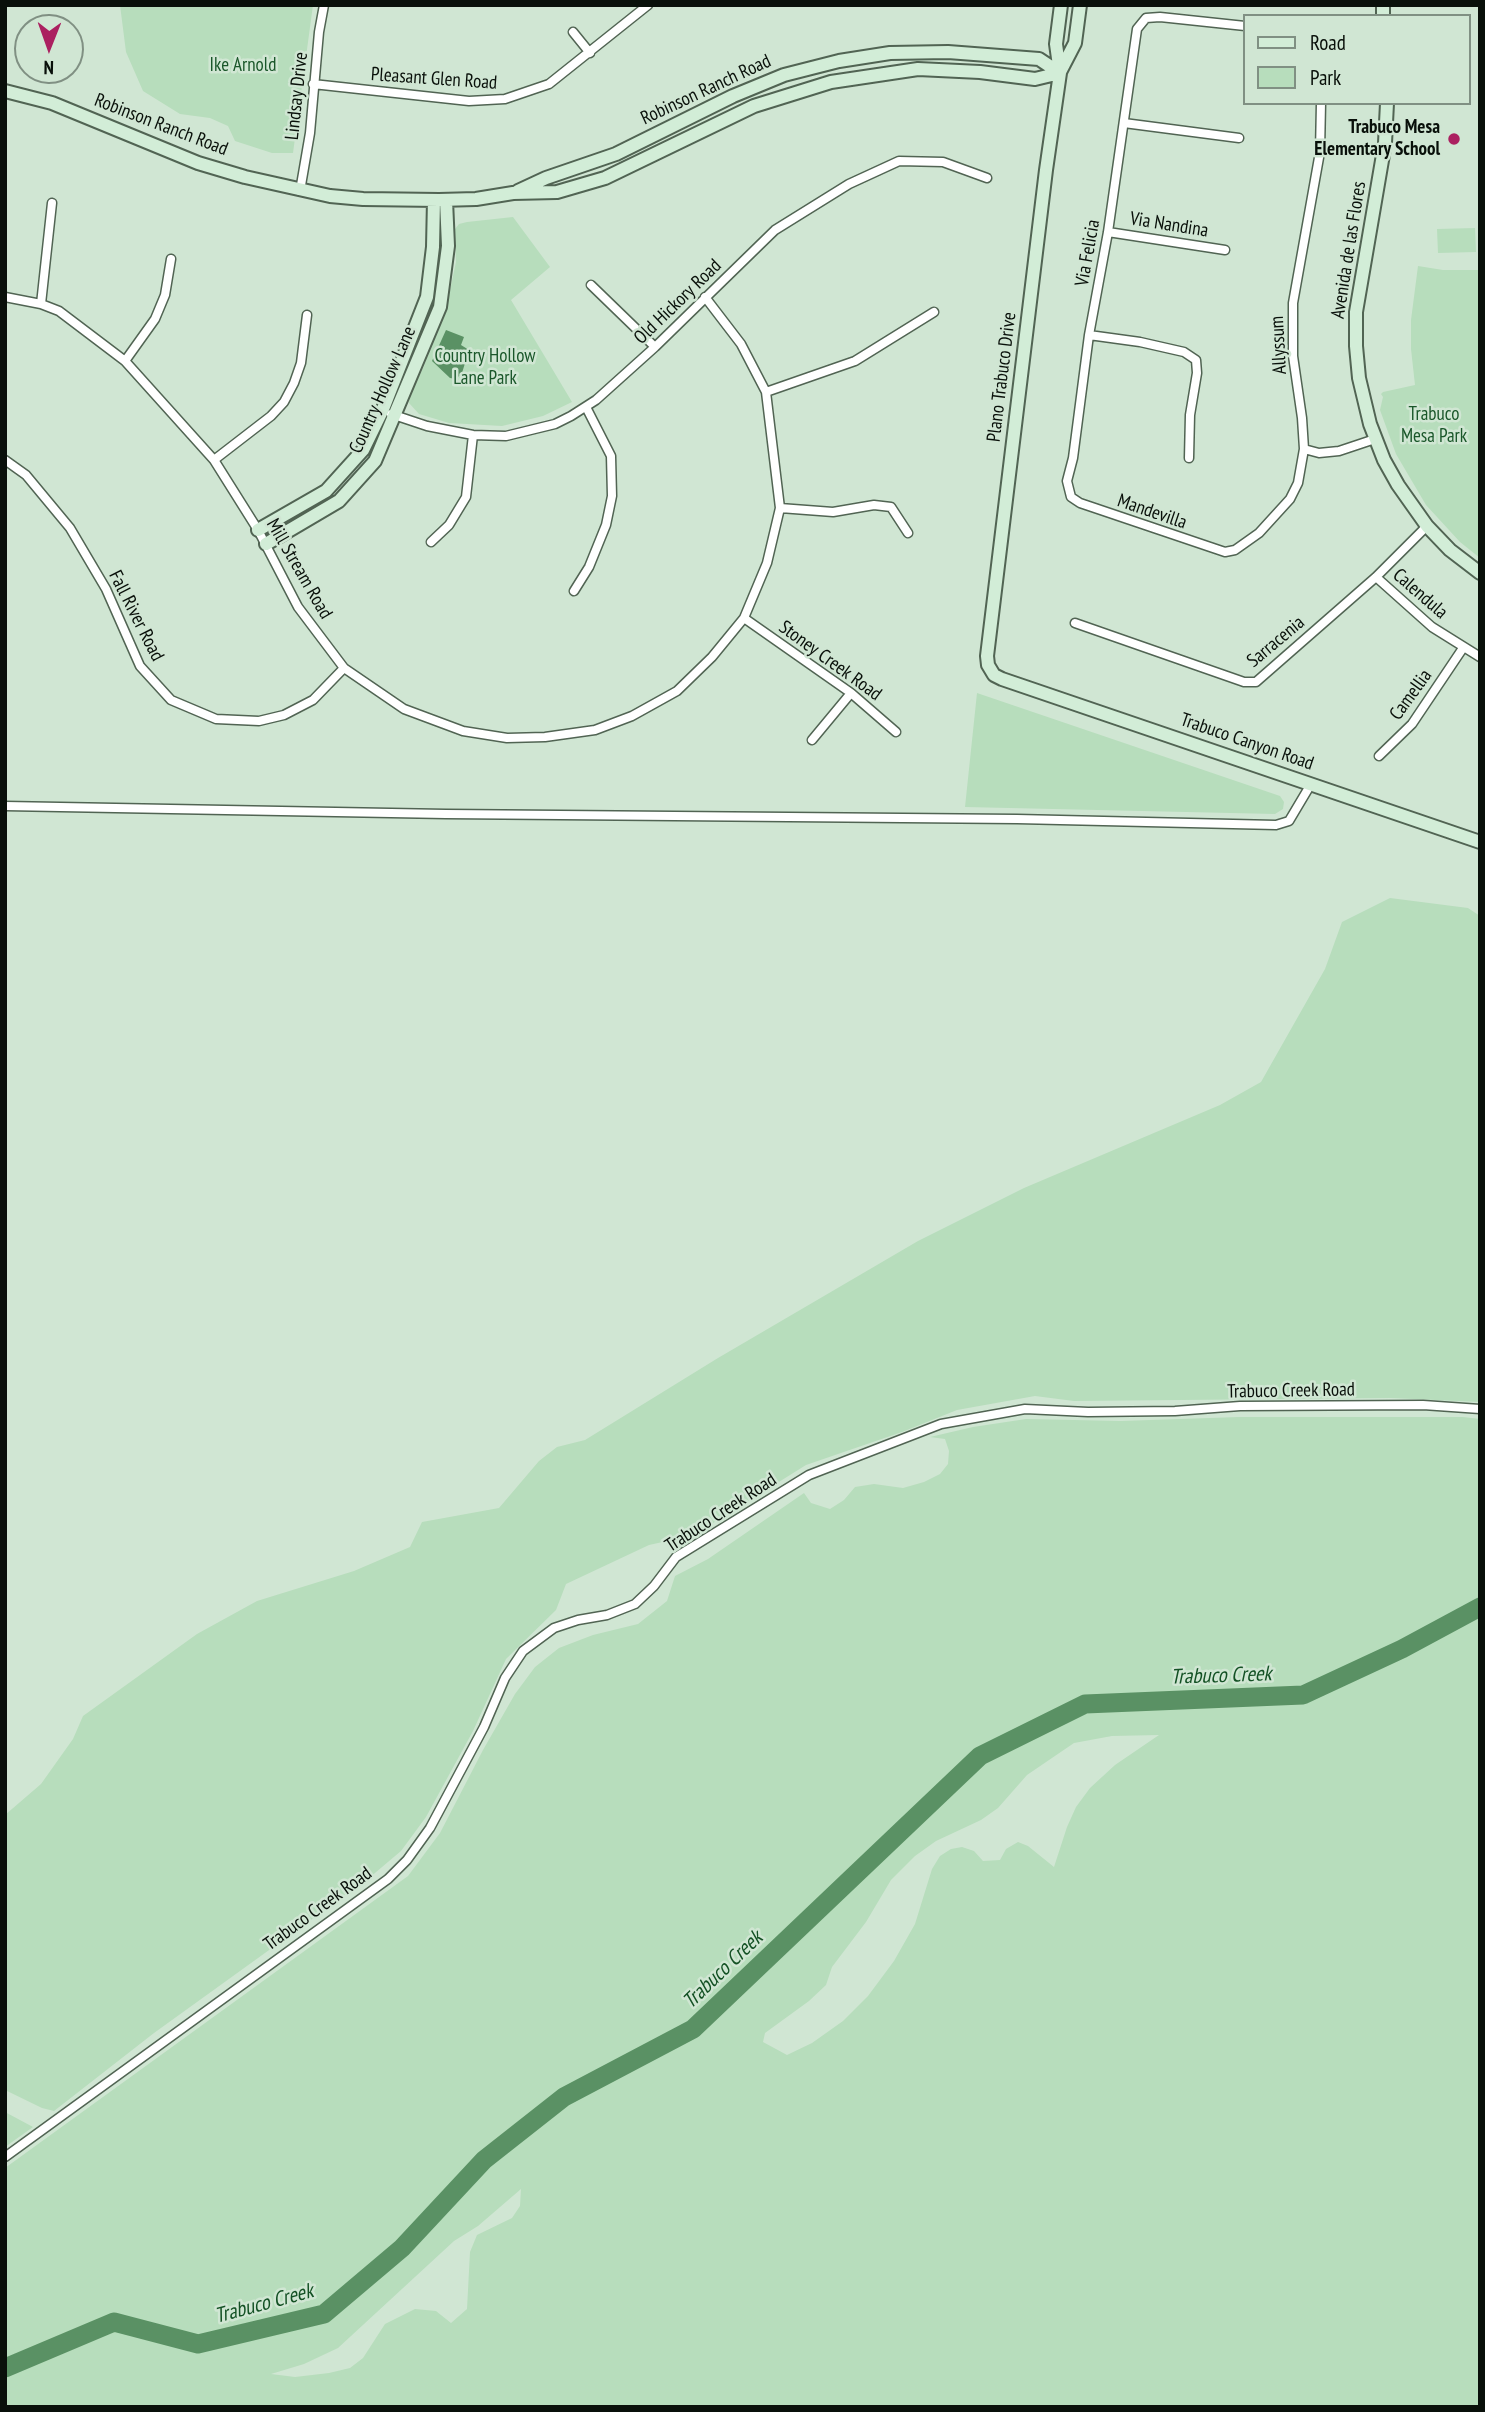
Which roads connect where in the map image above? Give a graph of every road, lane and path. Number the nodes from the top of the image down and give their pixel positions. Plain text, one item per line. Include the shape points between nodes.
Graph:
1 (324, 5) edge
2 (649, 5) edge
3 (1061, 5) edge
4 (1080, 5) edge
5 (1244, 26) edge
6 (573, 32) dead end
7 (590, 53) junction
8 (1060, 73) junction
9 (313, 84) junction
10 (5, 91) edge
11 (1321, 105) edge
12 (1387, 105) edge
13 (1124, 122) junction
14 (1239, 138) dead end
15 (987, 178) dead end
16 (300, 191) junction
17 (513, 193) junction
18 (440, 200) junction
19 (52, 203) dead end
20 (1108, 232) junction
21 (1225, 250) dead end
22 (172, 260) dead end
23 (591, 285) dead end
24 (5, 297) edge
25 (705, 297) junction
26 (41, 304) junction
27 (934, 312) dead end
28 (307, 315) dead end
29 (1089, 335) junction
30 (655, 347) junction
31 (125, 361) junction
32 (766, 392) junction
33 (586, 407) junction
34 (383, 409) junction
35 (395, 416) junction
36 (473, 435) junction
37 (1375, 439) junction
38 (1304, 449) junction
39 (1189, 458) dead end
40 (5, 460) edge
41 (215, 460) junction
42 (1071, 497) joint
43 (780, 508) junction
44 (1427, 526) junction
45 (258, 530) junction
46 (908, 534) dead end
47 (431, 542) dead end
48 (265, 544) junction
49 (1226, 552) joint
50 (1480, 573) edge
51 (1376, 577) junction
52 (574, 591) dead end
53 (744, 618) junction
54 (1075, 623) dead end
55 (1463, 648) junction
56 (1480, 657) edge
57 (344, 668) junction
58 (1002, 679) joint
59 (851, 693) junction
60 (896, 732) dead end
61 (812, 740) dead end
62 (1380, 756) dead end
63 (1311, 784) junction
64 (5, 806) edge
65 (1480, 842) edge
66 (1480, 1409) edge
67 (5, 2157) edge

1 - 9 street, Lindsay Drive
2 - 7 street, Pleasant Glen Road
3 - 8 street, Plano Trabuco Drive via 1056,44
4 - 8 street, Plano Trabuco Drive via 1075,43
5 - 13 street, Via Felicia via 1146,18 1137,29
6 - 7 street
7 - 9 street, Pleasant Glen Road via 548,84 505,99 469,101
8 - 17 street, Robinson Ranch Road via 1035,79 918,69 831,82 754,106 605,177 557,192
8 - 17 street, Robinson Ranch Road via 1039,59 948,52 890,53 839,61 784,75 616,155
8 - 58 street, Plano Trabuco Drive via 986,656 991,671
9 - 16 street, Lindsay Drive
10 - 16 street, Robinson Ranch Road via 52,103 198,163
11 - 38 street, Allyssum via 1320,152 1293,303 1293,355
12 - 37 street, Avenida de las Flores via 1384,153 1356,312 1359,378
13 - 14 street
13 - 20 street, Via Felicia
15 - 25 street, Old Hickory Road via 943,162 899,161 849,184 775,230
16 - 18 street, Robinson Ranch Road via 363,199
17 - 18 street, Robinson Ranch Road
18 - 34 street, Country Hollow Lane via 427,297
18 - 35 street, Country Hollow Lane via 448,246 440,307
19 - 26 street
20 - 21 street, Via Nandina
20 - 29 street, Via Felicia
22 - 31 street via 155,319
23 - 30 street
24 - 26 street, Mill Stream Road
25 - 30 street, Old Hickory Road
25 - 32 street, Mill Stream Road via 741,344
26 - 31 street, Mill Stream Road via 69,318
27 - 32 street via 855,361
28 - 41 street via 301,363 284,402
29 - 39 street via 1184,352 1196,360
29 - 42 street, Via Felicia via 1067,481
30 - 33 street, Old Hickory Road
31 - 41 street, Mill Stream Road
32 - 43 street, Mill Stream Road
33 - 36 street, Old Hickory Road via 538,429 506,436
33 - 52 street via 611,456 612,496 589,568
34 - 35 street, Old Hickory Road
34 - 45 street, Country Hollow Lane via 363,450 327,491
35 - 36 street, Old Hickory Road
35 - 48 street, Country Hollow Lane via 375,461 339,501
36 - 47 street via 466,497 449,525
37 - 38 street via 1339,451
37 - 44 street, Avenida de las Flores via 1398,485
38 - 49 street, Allyssum via 1290,499 1259,533
40 - 57 street, Fall River Road via 26,475 70,528 106,589 140,666 171,700 216,719 259,721 284,715 313,699
41 - 45 street, Mill Stream Road
42 - 49 street, Mandevilla
43 - 46 street via 833,512 891,507
43 - 53 street, Mill Stream Road via 766,563
44 - 50 street, Avenida de las Flores
44 - 51 street, Sarracenia
45 - 48 street, Mill Stream Road
48 - 57 street, Mill Stream Road via 299,607
51 - 54 street, Sarracenia via 1261,679 1250,683
51 - 55 street, Calendula
53 - 57 street, Mill Stream Road via 677,691 594,730 545,737 507,738 463,731 404,709
53 - 59 street, Stoney Creek Road
55 - 56 street, Calendula
55 - 62 street, Camellia via 1412,724
58 - 63 street, Trabuco Canyon Road
59 - 60 street, Stoney Creek Road
59 - 61 street
63 - 64 street via 1289,821 1276,825
63 - 65 street, Trabuco Canyon Road
66 - 67 street, Trabuco Creek Road via 1423,1405 1088,1412 1025,1409 941,1424 809,1475 676,1557 635,1604 554,1628 523,1651 430,1828 388,1879

